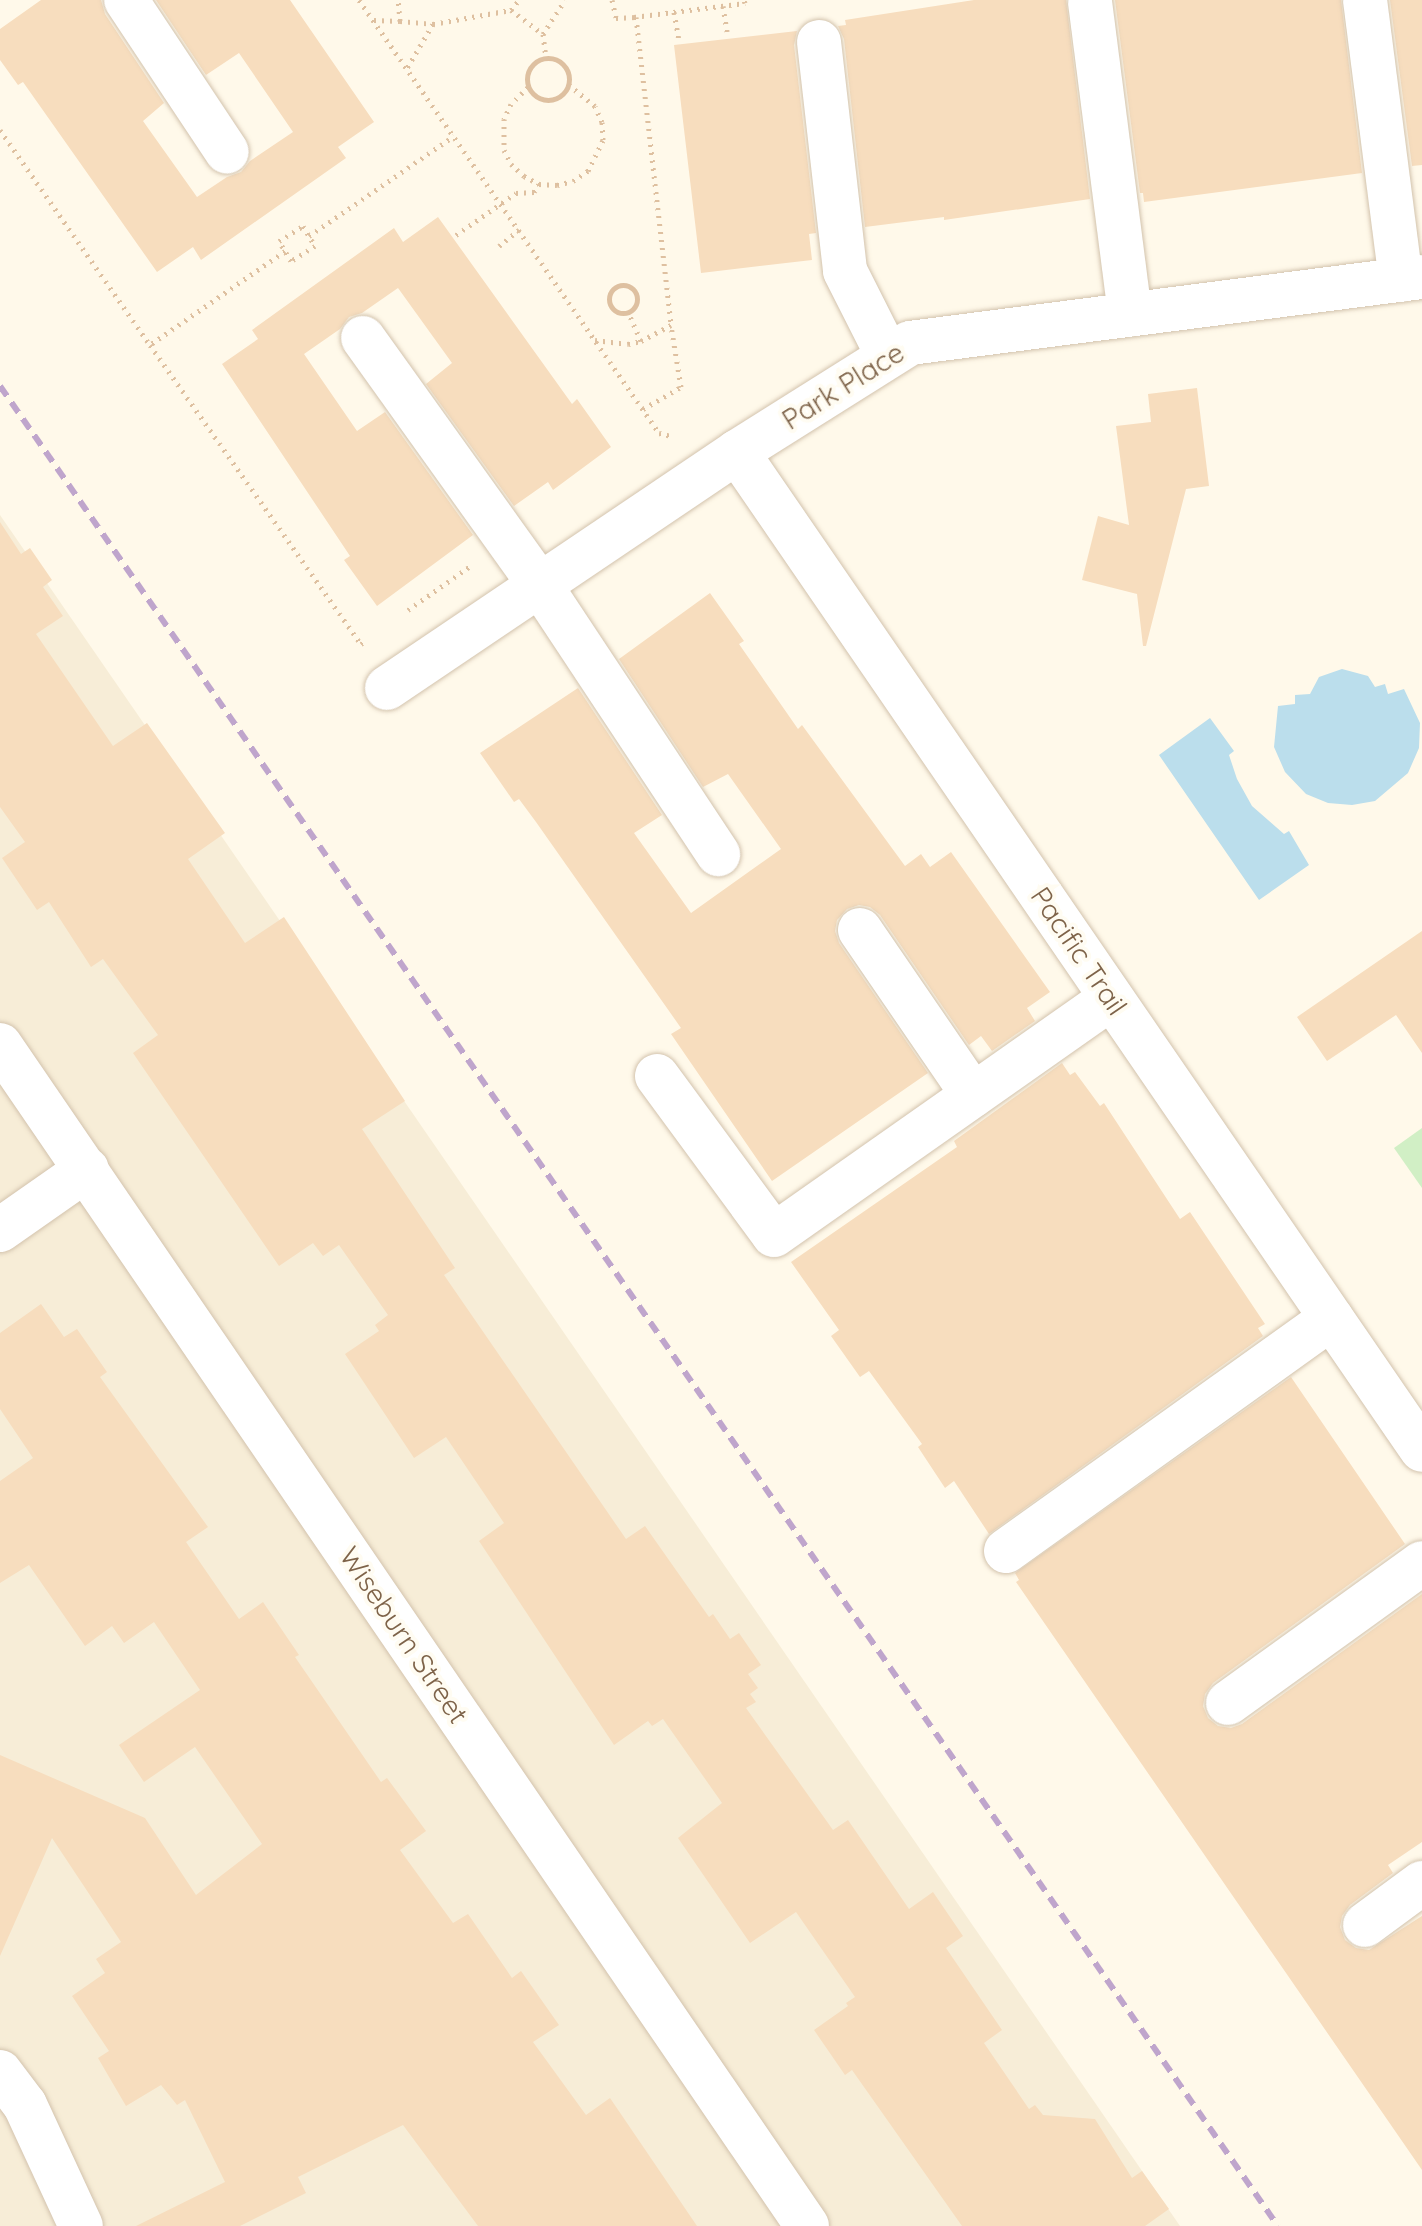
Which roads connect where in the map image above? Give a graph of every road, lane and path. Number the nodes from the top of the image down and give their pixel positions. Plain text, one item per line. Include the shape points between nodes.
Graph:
1 (126, 0) edge
2 (359, 0) edge
3 (398, 0) edge
4 (519, 0) edge
5 (566, 0) edge
6 (612, 0) edge
7 (744, 0) edge
8 (1365, 0) edge
9 (1090, 2) edge
10 (723, 6) junction
11 (511, 10) junction
12 (674, 12) junction
13 (633, 17) junction
14 (373, 20) junction
15 (400, 21) junction
16 (433, 24) junction
17 (727, 32) dead end
18 (543, 34) junction
19 (679, 41) dead end
20 (819, 42) dead end
21 (546, 58) junction
22 (407, 68) junction
23 (568, 84) junction
24 (528, 87) junction
25 (0, 130) edge
26 (454, 136) junction
27 (227, 152) dead end
28 (539, 184) junction
29 (501, 203) junction
30 (519, 230) junction
31 (456, 235) dead end
32 (309, 236) junction
33 (499, 246) dead end
34 (285, 251) junction
35 (1411, 278) edge
36 (628, 312) junction
37 (1130, 314) junction
38 (671, 325) junction
39 (363, 338) dead end
40 (595, 340) junction
41 (641, 341) junction
42 (150, 345) junction
43 (888, 356) junction
44 (643, 409) junction
45 (737, 452) junction
46 (508, 540) junction
47 (540, 585) junction
48 (397, 618) dead end
49 (373, 635) dead end
50 (387, 688) dead end
51 (718, 854) dead end
52 (860, 930) dead end
53 (1111, 998) junction
54 (0, 1045) edge
55 (657, 1076) dead end
56 (973, 1095) junction
57 (87, 1169) junction
58 (0, 1230) edge
59 (1331, 1318) junction
60 (1420, 1445) edge
61 (1006, 1551) dead end
62 (1422, 1563) edge
63 (1228, 1703) dead end
64 (1422, 1883) edge
65 (1365, 1925) dead end
66 (0, 2072) edge
67 (81, 2226) edge
68 (807, 2226) edge

1 - 27 street
2 - 14 path
3 - 15 path
4 - 11 path
5 - 18 path
6 - 13 path via 616,18
7 - 10 path
8 - 35 street
9 - 37 street
10 - 12 path
10 - 17 path
11 - 16 path
11 - 18 path
12 - 13 path
12 - 19 path
13 - 38 path
14 - 15 path
14 - 22 path
15 - 16 path
16 - 22 path
18 - 21 path
20 - 43 street via 845,271
21 - 23 path via 564,66
21 - 24 path via 529,68
22 - 26 path
23 - 24 path via 551,100 537,97
23 - 28 path via 595,106 603,140 588,171 573,181
24 - 28 path via 511,104 501,134 511,164
25 - 42 path
26 - 29 path
26 - 32 path
28 - 29 path via 534,192 516,193
29 - 30 path
29 - 31 path
30 - 33 path
30 - 40 path
32 - 34 path via 303,226 279,241
32 - 34 path via 315,246 291,261
34 - 42 path
35 - 37 street, Park Place
36 - 36 path via 635,306 635,293 616,287 610,304 615,311
36 - 41 path
37 - 43 street, Park Place via 910,343
38 - 41 path
38 - 44 path via 681,387
39 - 46 street
40 - 41 path
40 - 44 path
42 - 49 path via 361,644
43 - 45 street, Park Place
44 - 45 path via 659,433
45 - 47 street, Park Place
45 - 53 street, Pacific Trail
46 - 47 street
46 - 48 path
47 - 50 street, Park Place
47 - 51 street
52 - 56 street
53 - 56 street
53 - 59 street, Pacific Trail
54 - 57 street, Wiseburn Street
55 - 56 street via 774,1235
57 - 58 street
57 - 68 street, Wiseburn Street
59 - 60 street, Pacific Trail
59 - 61 street
62 - 63 street
64 - 65 street
66 - 67 street via 25,2105

